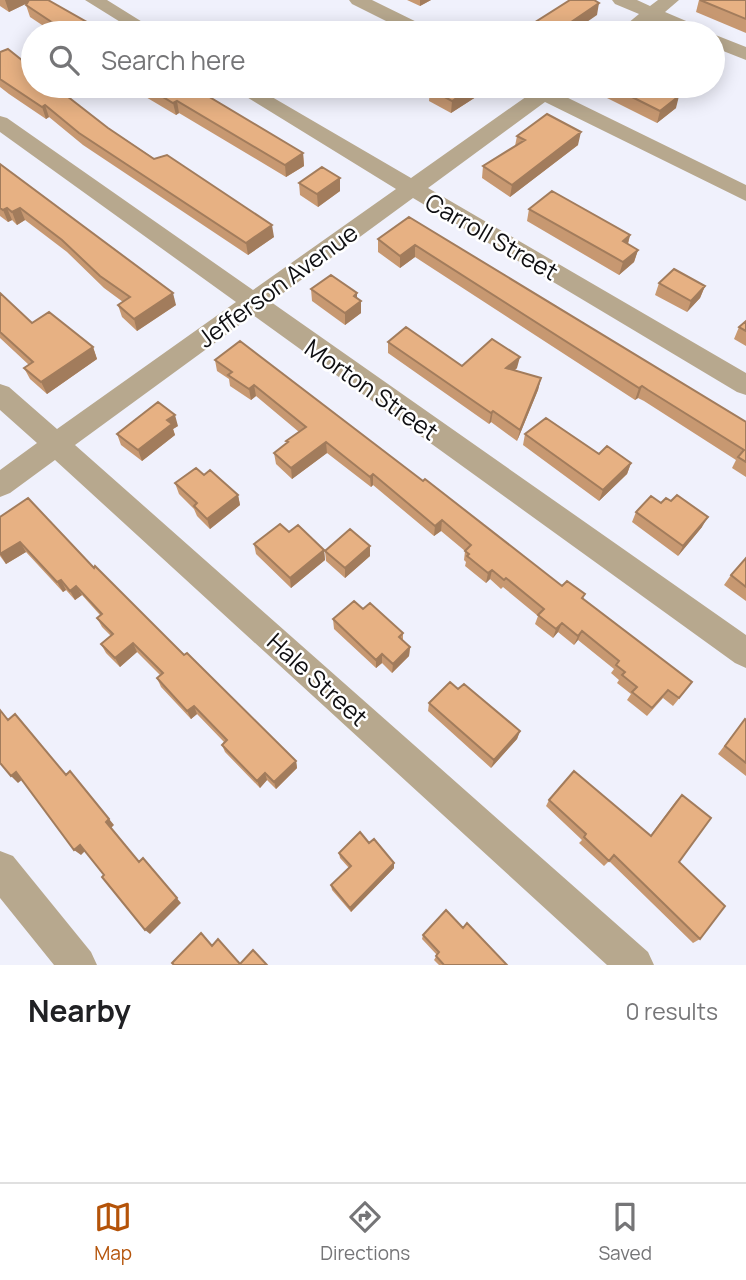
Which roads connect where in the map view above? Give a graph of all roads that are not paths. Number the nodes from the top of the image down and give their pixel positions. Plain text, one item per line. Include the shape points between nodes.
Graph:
1 (94, 0) edge
2 (358, 0) edge
3 (621, 0) edge
4 (670, 0) edge
5 (652, 13) junction
6 (130, 21) edge
7 (400, 21) edge
8 (641, 21) edge
9 (670, 21) edge
10 (725, 45) edge
11 (746, 54) edge
12 (259, 98) edge
13 (529, 98) edge
14 (561, 98) edge
15 (0, 122) edge
16 (411, 188) junction
17 (746, 194) edge
18 (252, 304) junction
19 (746, 385) edge
20 (0, 394) edge
21 (56, 445) junction
22 (0, 485) edge
23 (746, 653) edge
24 (0, 869) edge
25 (78, 965) edge
26 (635, 965) edge

1 - 6 street
2 - 7 street
3 - 5 street
4 - 5 street
5 - 8 street
5 - 9 street
10 - 11 street
12 - 16 street, Carroll Street
13 - 16 street, Jefferson Avenue
14 - 17 street
15 - 18 street, Morton Street
16 - 18 street, Jefferson Avenue
16 - 19 street, Carroll Street
18 - 21 street, Jefferson Avenue
18 - 23 street, Morton Street
20 - 21 street, Hale Street
21 - 22 street, Jefferson Avenue
21 - 26 street, Hale Street
24 - 25 street

